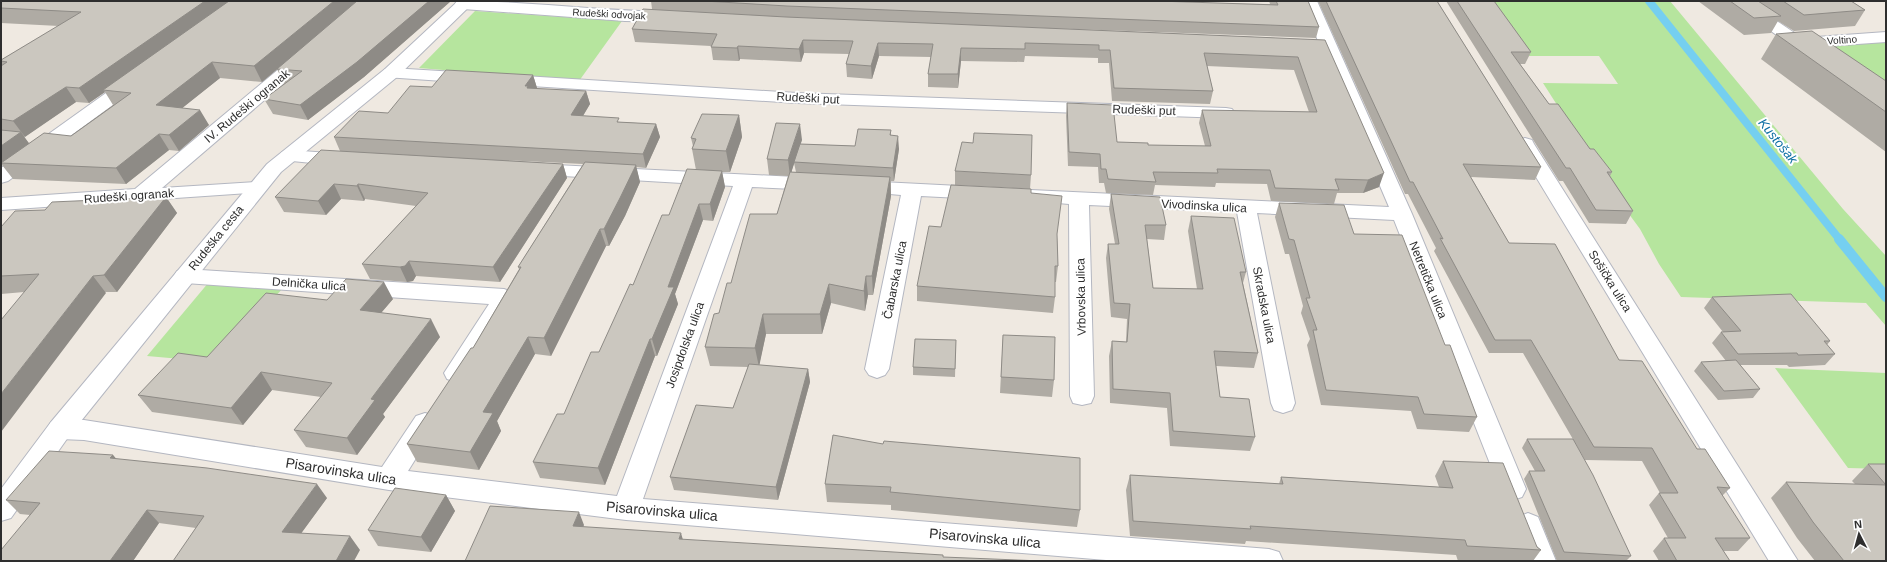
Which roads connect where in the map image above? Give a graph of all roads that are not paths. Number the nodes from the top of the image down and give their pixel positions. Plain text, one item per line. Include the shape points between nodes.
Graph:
1 (1309, 1) edge
2 (1737, 1) edge
3 (465, 3) edge
4 (682, 18) edge
5 (1886, 37) edge
6 (1799, 43) junction
7 (318, 45) edge
8 (1825, 62) edge
9 (391, 73) junction
10 (144, 74) edge
11 (1226, 113) edge
12 (1516, 129) edge
13 (288, 156) junction
14 (360, 161) edge
15 (518, 169) edge
16 (582, 172) junction
17 (1, 177) edge
18 (745, 180) junction
19 (257, 188) junction
20 (912, 190) junction
21 (570, 192) edge
22 (141, 195) junction
23 (1079, 199) junction
24 (39, 202) junction
25 (1, 204) edge
26 (1246, 208) junction
27 (1402, 214) junction
28 (20, 222) edge
29 (185, 276) junction
30 (517, 277) edge
31 (504, 297) junction
32 (877, 369) dead end
33 (1082, 396) dead end
34 (1283, 403) dead end
35 (60, 428) junction
36 (389, 479) junction
37 (626, 509) junction
38 (1, 510) edge
39 (1269, 561) edge
40 (1542, 561) edge
41 (1784, 561) edge

1 - 27 street, Netretička ulica via 1322,45
2 - 6 street, Voltino
3 - 4 street, Rudeški odvojak
3 - 9 street, Rudeška cesta
5 - 6 street, Voltino
6 - 8 street, Voltino
7 - 22 street, IV. Rudeški ogranak
9 - 11 street, Rudeški put via 797,98
9 - 13 street, Rudeška cesta
10 - 17 street
12 - 41 street, Sošička ulica
13 - 14 street
13 - 19 street, Rudeška cesta
15 - 16 street, Vivodinska ulica
16 - 18 street, Vivodinska ulica
16 - 21 street
18 - 20 street, Vivodinska ulica
18 - 37 street, Josipdolska ulica
19 - 22 street, Rudeški ogranak
19 - 29 street, Rudeška cesta
20 - 23 street, Vivodinska ulica
20 - 32 street, Čabarska ulica
22 - 24 street, Rudeški ogranak
23 - 26 street, Vivodinska ulica
23 - 33 street, Vrbovska ulica
24 - 25 street, Rudeški ogranak
24 - 28 street
26 - 27 street, Vivodinska ulica
26 - 34 street, Skradska ulica
27 - 40 street, Netretička ulica
29 - 31 street, Delnička ulica
29 - 35 street, Rudeška cesta
30 - 31 street
31 - 36 street
35 - 36 street, Pisarovinska ulica
35 - 38 street, Rudeška cesta
36 - 37 street, Pisarovinska ulica
37 - 39 street, Pisarovinska ulica

